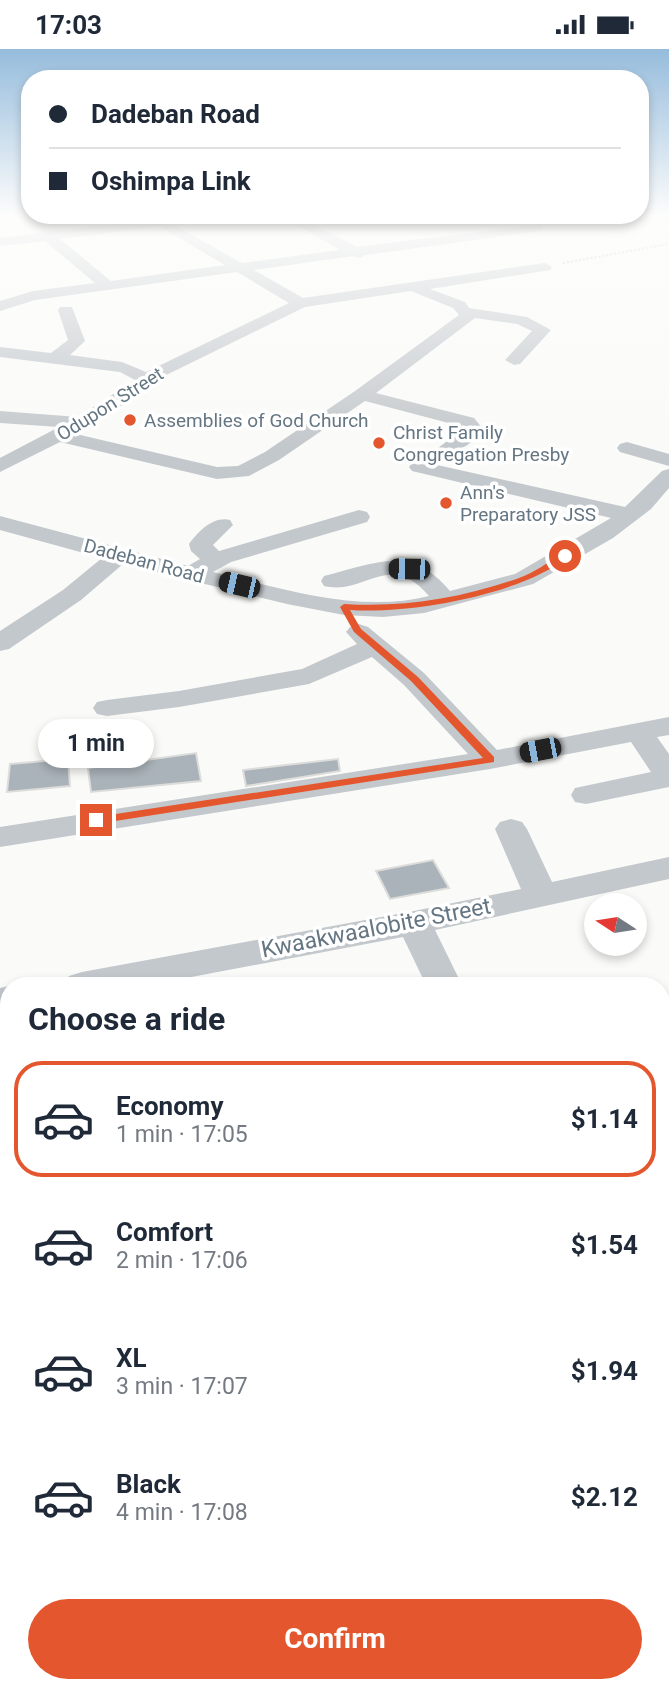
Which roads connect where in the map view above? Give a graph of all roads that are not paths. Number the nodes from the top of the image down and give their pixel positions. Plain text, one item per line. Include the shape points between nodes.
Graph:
1 (56, 293) edge
2 (282, 293) edge
3 (374, 293) edge
4 (428, 293) edge
5 (301, 303) junction
6 (0, 306) edge
7 (66, 310) dead end
8 (467, 312) junction
9 (0, 352) edge
10 (56, 358) junction
11 (514, 361) dead end
12 (145, 379) junction
13 (362, 395) junction
14 (0, 417) edge
15 (82, 423) junction
16 (58, 436) junction
17 (448, 448) dead end
18 (669, 460) edge
19 (0, 466) edge
20 (419, 467) dead end
21 (609, 467) dead end
22 (669, 475) edge
23 (629, 515) junction
24 (359, 517) dead end
25 (0, 523) edge
26 (222, 525) dead end
27 (120, 555) junction
28 (217, 560) junction
29 (190, 573) junction
30 (333, 580) dead end
31 (445, 600) junction
32 (344, 607) junction
33 (0, 643) edge
34 (373, 646) junction
35 (107, 708) dead end
36 (669, 726) edge
37 (639, 731) junction
38 (490, 759) junction
39 (586, 795) dead end
40 (511, 829) dead end
41 (0, 837) edge
42 (669, 868) edge
43 (540, 894) junction
44 (414, 923) junction
45 (125, 977) edge
46 (440, 977) edge

1 - 6 street
2 - 5 street
3 - 5 street, Odupon Street
4 - 8 street
5 - 12 street, Odupon Street
7 - 10 street via 78,341
8 - 11 street via 521,320 543,330
8 - 13 street via 468,316
9 - 10 street
10 - 12 street via 122,367
12 - 15 street, Odupon Street
13 - 16 street via 272,456 229,474
13 - 17 street via 473,426 474,430
14 - 15 street
15 - 16 street, Odupon Street
16 - 19 street, Odupon Street
18 - 21 street via 633,442
20 - 23 street
22 - 23 street, Dadeban Road
23 - 31 street, Dadeban Road via 524,579
24 - 28 street
25 - 27 street, Dadeban Road
26 - 28 street via 201,544 203,551
27 - 29 street, Dadeban Road
27 - 33 street via 72,595
28 - 29 street
29 - 32 street, Dadeban Road
30 - 31 street via 409,569
31 - 32 street, Dadeban Road via 383,609
32 - 34 street
34 - 35 street via 309,676
34 - 38 street via 414,679
36 - 37 street
37 - 38 street
37 - 39 street via 668,775
38 - 41 street
40 - 43 street
42 - 43 street, Kwaakwaalobite Street
43 - 44 street, Kwaakwaalobite Street
44 - 45 street, Kwaakwaalobite Street
44 - 46 street

